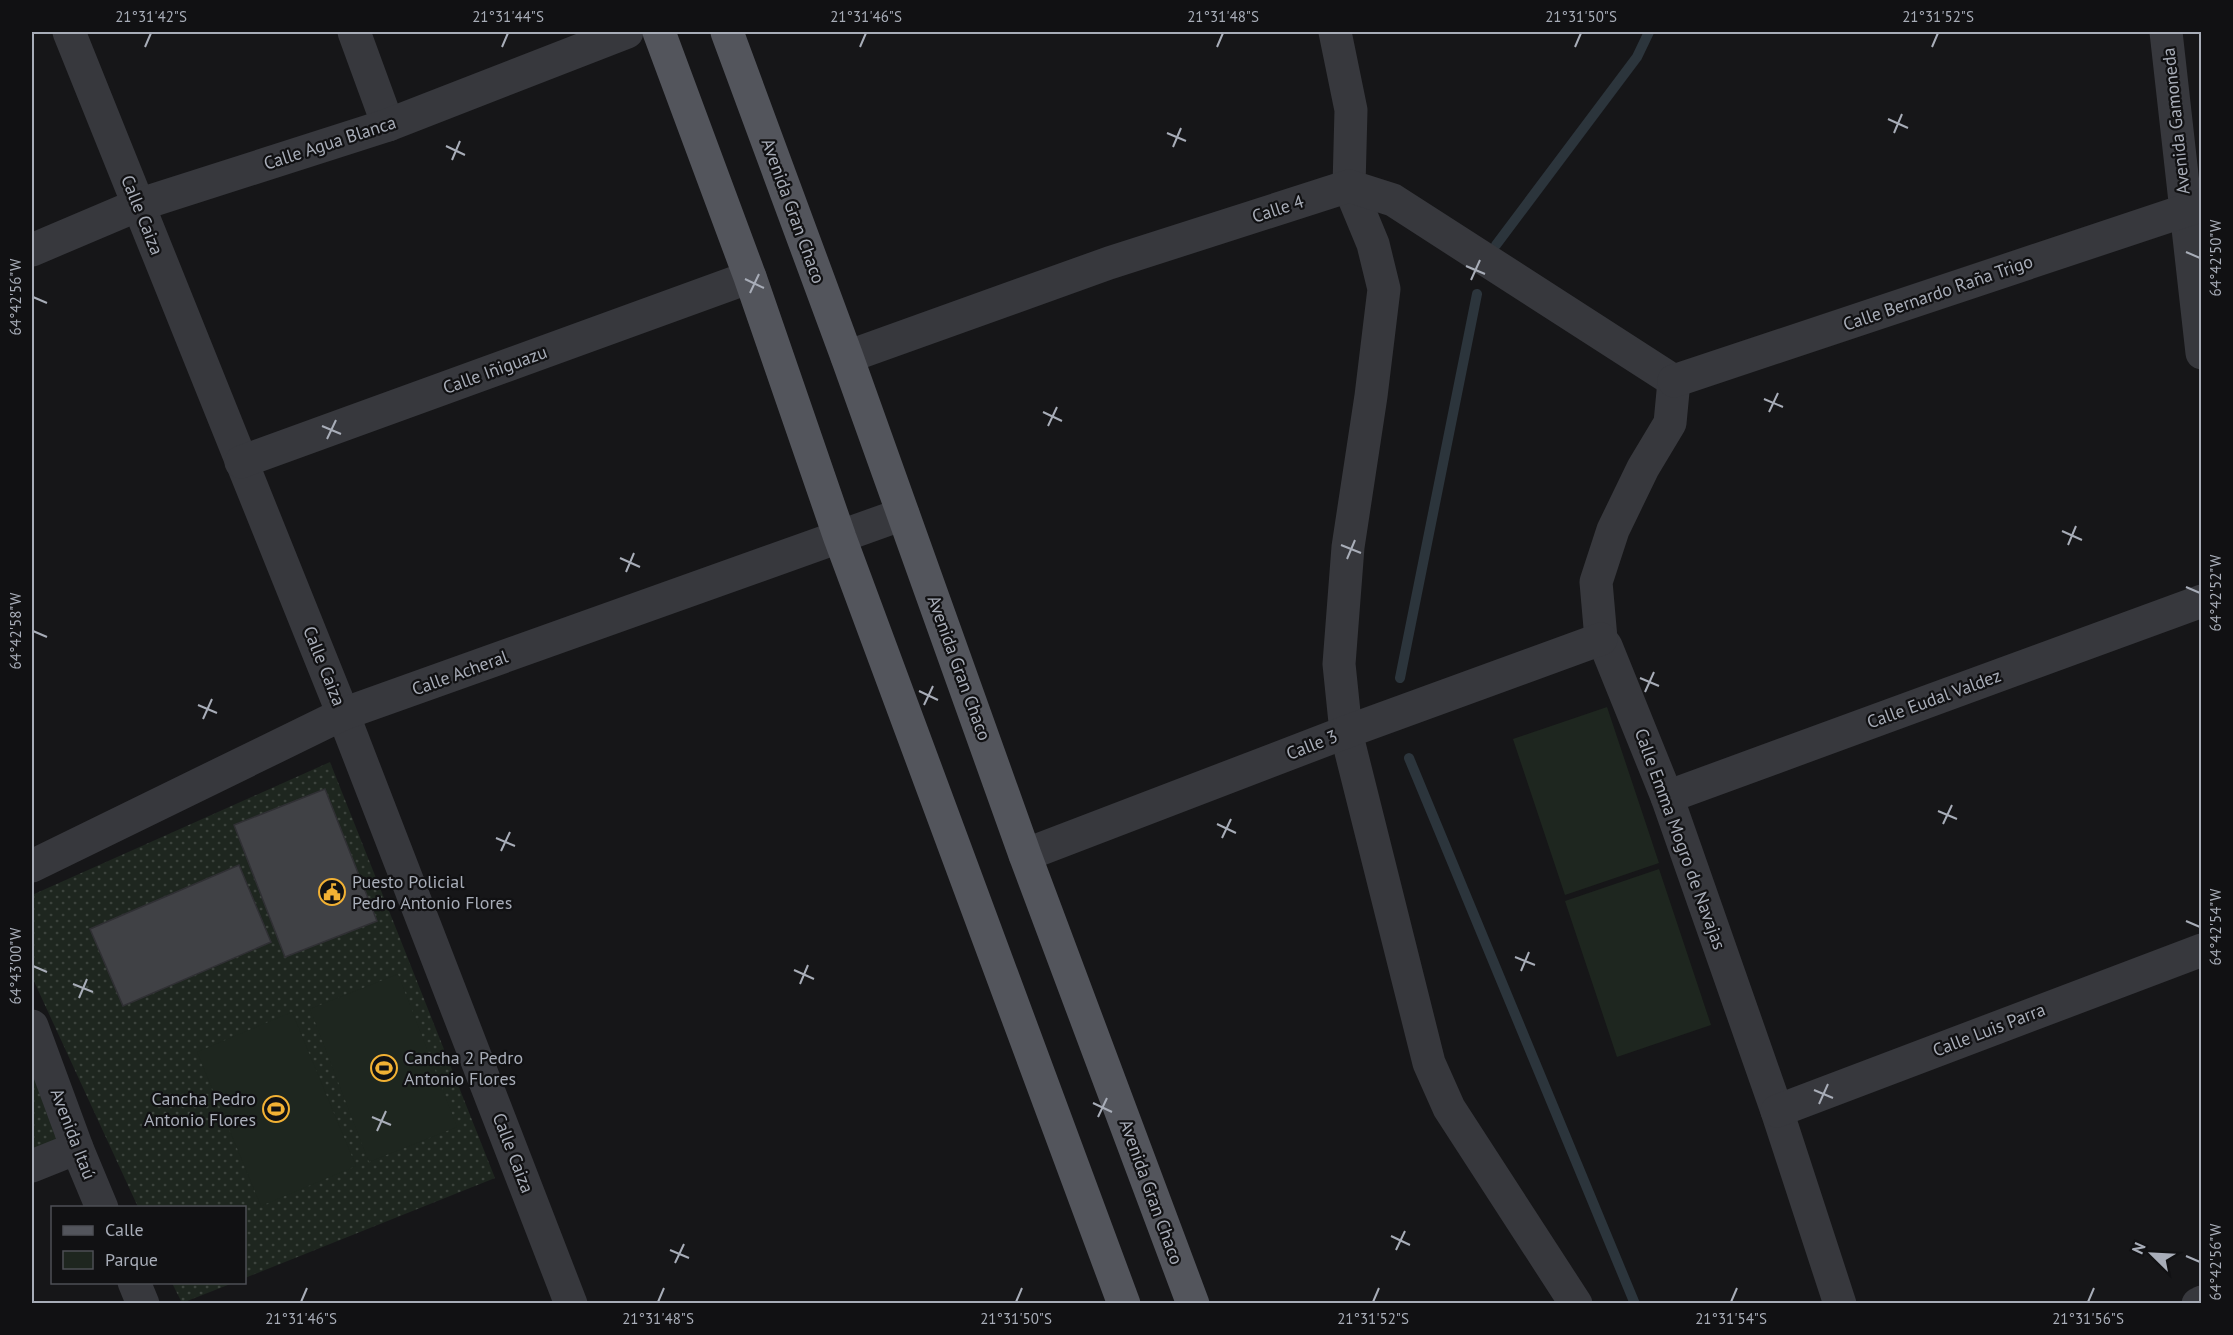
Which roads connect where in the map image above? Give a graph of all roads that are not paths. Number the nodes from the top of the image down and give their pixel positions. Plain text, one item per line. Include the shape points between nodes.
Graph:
1 (69, 32) edge
2 (354, 32) edge
3 (627, 32) edge
4 (659, 32) edge
5 (727, 32) edge
6 (1335, 32) edge
7 (2166, 32) edge
8 (388, 125) junction
9 (1349, 186) junction
10 (138, 205) junction
11 (2194, 207) edge
12 (32, 249) edge
13 (750, 278) junction
14 (2202, 353) edge
15 (847, 357) junction
16 (1674, 381) junction
17 (241, 462) junction
18 (903, 514) junction
19 (840, 538) junction
20 (2202, 601) edge
21 (1601, 639) junction
22 (344, 714) junction
23 (1346, 732) junction
24 (1667, 797) junction
25 (1025, 855) junction
26 (32, 866) edge
27 (2202, 950) edge
28 (32, 1026) edge
29 (1777, 1111) junction
30 (77, 1148) junction
31 (32, 1166) edge
32 (101, 1206) edge
33 (135, 1284) edge
34 (143, 1304) edge
35 (571, 1304) edge
36 (1125, 1304) edge
37 (1193, 1304) edge
38 (1576, 1304) edge
39 (1840, 1304) edge

1 - 10 street, Calle Caiza
2 - 8 street
3 - 8 street, Calle Agua Blanca
4 - 13 main road
5 - 15 main road, Avenida Gran Chaco
6 - 9 street via 1351,110
7 - 11 street, Avenida Gamoneda
8 - 10 street, Calle Agua Blanca
9 - 15 street, Calle 4 via 1109,263
9 - 16 street via 1393,200
9 - 23 street via 1373,244 1384,288 1348,547 1339,664
10 - 12 street, Calle Agua Blanca
10 - 17 street, Calle Caiza
11 - 14 street, Avenida Gamoneda
11 - 16 street, Calle Bernardo Raña Trigo
13 - 17 street, Calle Iñiguazu
13 - 19 main road
15 - 18 main road, Avenida Gran Chaco
16 - 21 street, Calle Emma Mogro de Navajas via 1670,423 1613,530 1596,582
17 - 22 street, Calle Caiza
18 - 19 street, Calle Acheral
18 - 25 main road, Avenida Gran Chaco
19 - 22 street, Calle Acheral
19 - 36 main road
20 - 24 street, Calle Eudal Valdez
21 - 23 street, Calle 3
21 - 24 street, Calle Emma Mogro de Navajas
22 - 26 street, Calle Acheral
22 - 35 street, Calle Caiza
23 - 25 street, Calle 3
23 - 38 street via 1429,1063 1449,1108
24 - 29 street, Calle Emma Mogro de Navajas
25 - 37 main road, Avenida Gran Chaco
27 - 29 street, Calle Luis Parra
28 - 30 street, Avenida Itaú
29 - 39 street, Calle Emma Mogro de Navajas
30 - 31 street
30 - 32 street, Avenida Itaú
33 - 34 street

